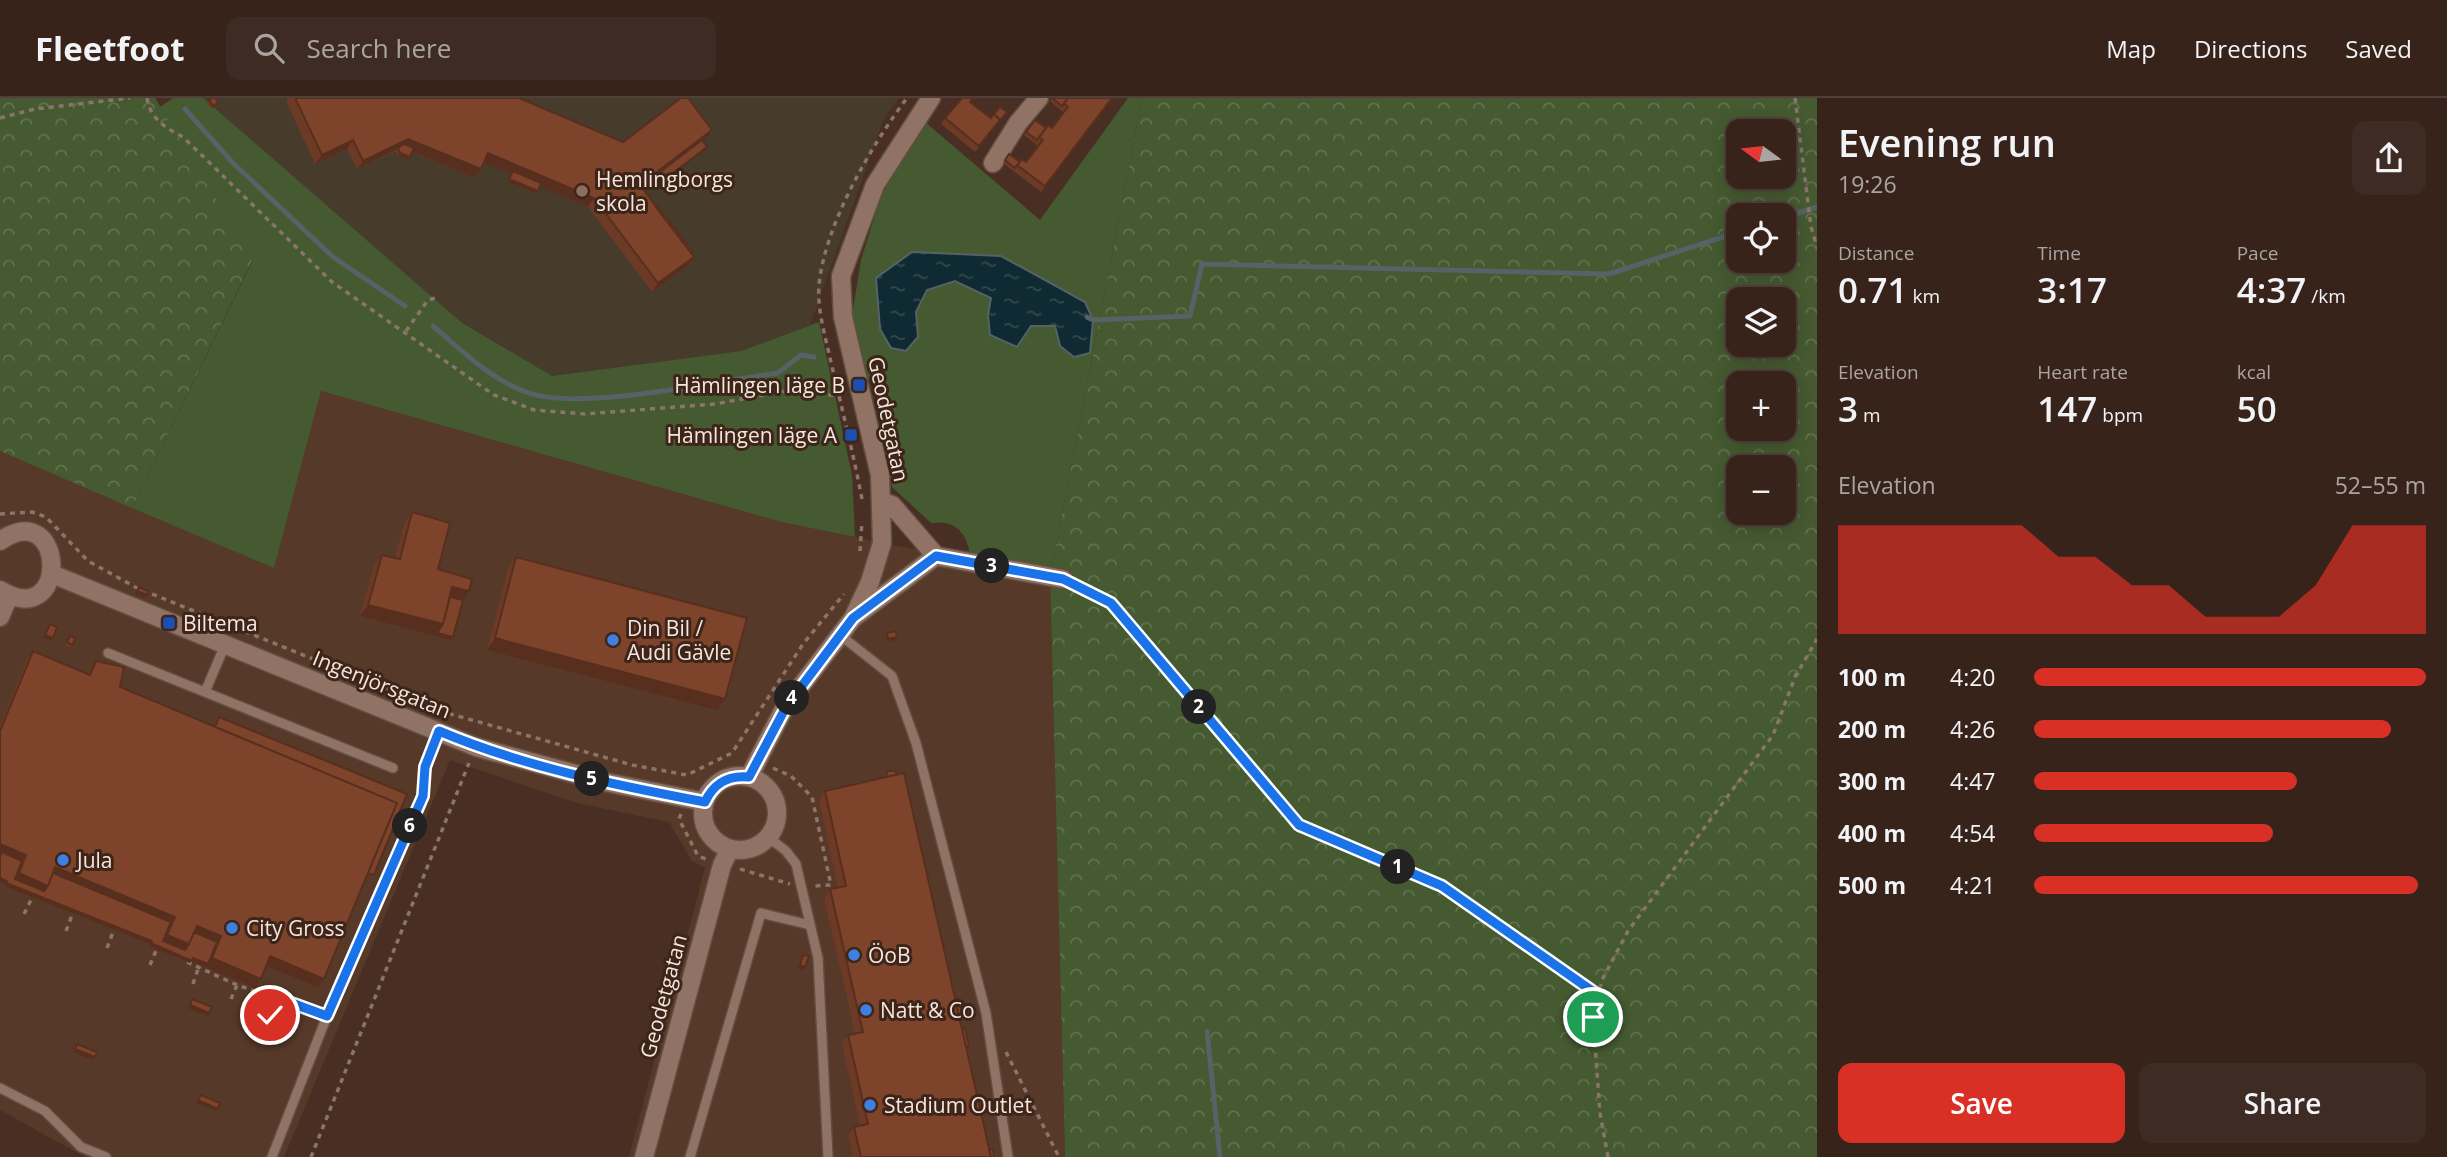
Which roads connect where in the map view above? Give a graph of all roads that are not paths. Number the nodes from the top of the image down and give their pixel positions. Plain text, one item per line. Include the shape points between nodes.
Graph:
1 (931, 98) edge
2 (1039, 98) edge
3 (993, 163) dead end
4 (883, 502) junction
5 (0, 541) edge
6 (936, 556) junction
7 (52, 574) junction
8 (1063, 579) road end
9 (5, 593) edge
10 (0, 617) edge
11 (853, 618) junction
12 (839, 635) junction
13 (225, 645) junction
14 (108, 653) dead end
15 (205, 692) junction
16 (439, 731) junction
17 (393, 768) dead end
18 (752, 769) junction
19 (705, 802) junction
20 (768, 837) junction
21 (730, 849) junction
22 (810, 925) junction
23 (0, 1088) edge
24 (106, 1157) edge
25 (272, 1157) edge
26 (644, 1157) edge
27 (690, 1157) edge
28 (828, 1157) edge
29 (1008, 1157) edge

1 - 4 street, Geodetgatan via 875,185 841,276 843,317
2 - 3 street
4 - 6 street via 892,505
4 - 11 street, Geodetgatan via 882,543
5 - 7 street via 17,533 38,537 51,553
6 - 8 street
6 - 11 street
7 - 9 street via 48,584 30,596
7 - 13 street, Ingenjörsgatan
9 - 10 street
11 - 12 street, Geodetgatan
12 - 18 street, Geodetgatan via 786,707
12 - 29 lane via 892,676 916,743 986,1013
13 - 15 lane
13 - 16 street, Ingenjörsgatan
14 - 15 lane
15 - 17 lane
16 - 19 street, Ingenjörsgatan via 475,747 605,782
16 - 25 lane via 425,767 423,796 327,1016
18 - 19 street via 718,784
18 - 20 street via 773,797 777,818
19 - 21 street via 703,814 711,835
20 - 21 street via 751,849
20 - 22 lane via 796,864
21 - 26 street, Geodetgatan
22 - 27 lane via 761,913
22 - 28 lane via 818,958
23 - 24 lane via 45,1111 81,1147

